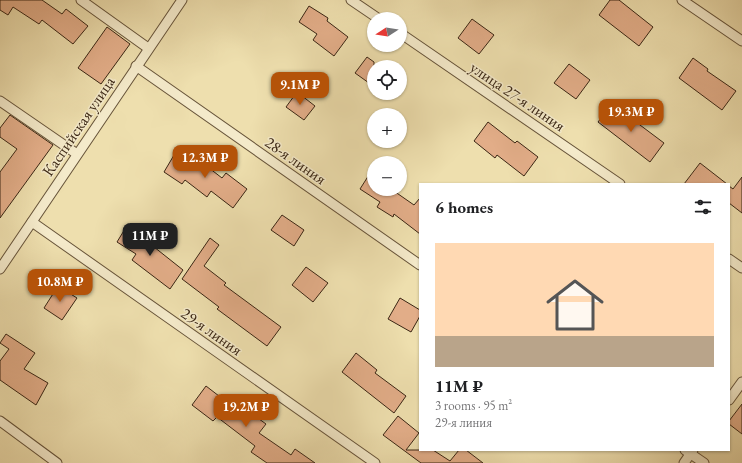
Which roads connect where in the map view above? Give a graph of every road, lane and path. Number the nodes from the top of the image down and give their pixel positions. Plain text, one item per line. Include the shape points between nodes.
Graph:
1 (81, 0) edge
2 (182, 0) edge
3 (352, 0) edge
4 (682, 0) edge
5 (369, 12) edge
6 (407, 38) edge
7 (742, 41) edge
8 (148, 48) junction
9 (136, 66) junction
10 (0, 101) edge
11 (77, 154) junction
12 (619, 183) edge
13 (32, 222) junction
14 (730, 260) edge
15 (1, 264) edge
16 (419, 264) edge
17 (742, 268) edge
18 (742, 382) edge
19 (730, 399) edge
20 (0, 421) edge
21 (689, 451) edge
22 (57, 463) edge
23 (375, 463) edge
24 (684, 463) edge
25 (704, 463) edge

1 - 8 street
2 - 8 street, Каспийская улица
3 - 5 street
4 - 7 street
6 - 12 street, улица 27-я линия
8 - 9 street, Каспийская улица
9 - 11 street, Каспийская улица
9 - 16 street, 28-я линия
10 - 11 street
11 - 13 street, Каспийская улица
13 - 15 street, Каспийская улица
13 - 23 street, 29-я линия
14 - 17 street
18 - 19 street
20 - 22 street
21 - 24 street
21 - 25 street

